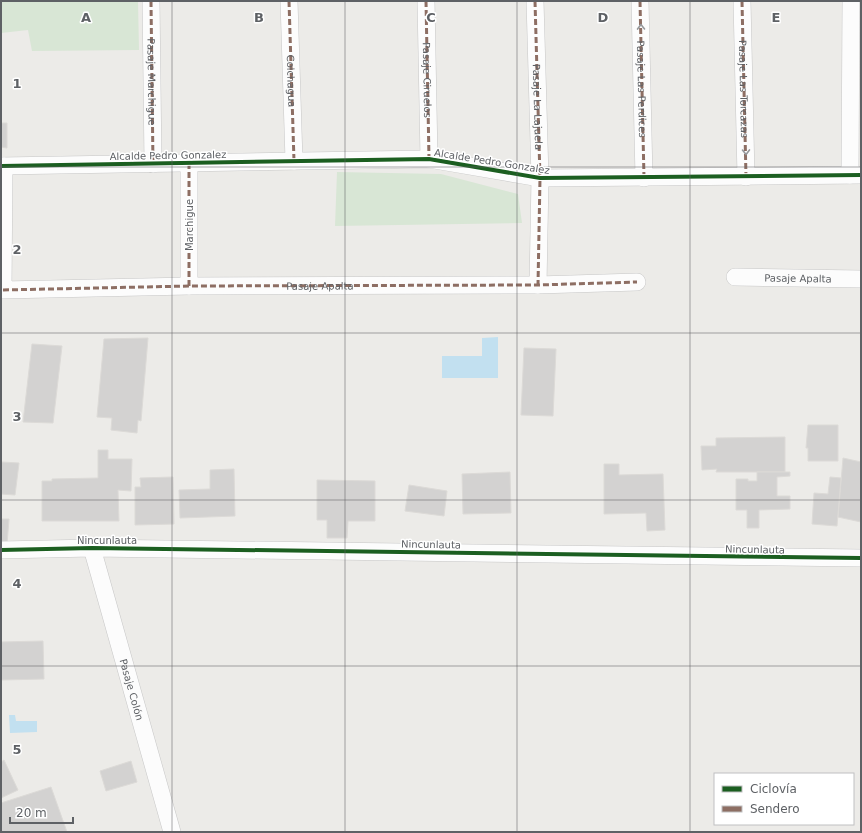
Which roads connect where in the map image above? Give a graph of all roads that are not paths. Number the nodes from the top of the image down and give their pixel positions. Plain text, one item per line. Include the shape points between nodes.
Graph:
1 (151, 1) edge
2 (289, 1) edge
3 (426, 1) edge
4 (535, 1) edge
5 (640, 1) edge
6 (742, 1) edge
7 (851, 1) edge
8 (429, 159) junction
9 (294, 161) junction
10 (153, 164) junction
11 (189, 164) junction
12 (2, 166) edge
13 (856, 175) edge
14 (746, 177) junction
15 (540, 178) junction
16 (644, 178) junction
17 (735, 277) dead end
18 (861, 279) edge
19 (637, 282) dead end
20 (538, 285) junction
21 (189, 286) junction
22 (92, 548) junction
23 (1, 550) edge
24 (861, 558) edge
25 (172, 832) edge

1 - 10 street, Pasaje Marchigue
2 - 9 street, Colchagua
3 - 8 street, Pasaje Ciruelos
4 - 15 street, Pasaje La Lajuela
16 -> 5 street, Pasaje Las Perdices
6 -> 14 street, Pasaje Las Torcazas
7 - 13 street
8 - 9 street, Alcalde Pedro Gonzalez
8 - 15 street, Alcalde Pedro Gonzalez
9 - 11 street, Alcalde Pedro Gonzalez
10 - 11 street, Alcalde Pedro Gonzalez
10 - 12 street, Alcalde Pedro Gonzalez
11 - 21 street, Marchigue
12 - 21 street, Pasaje Apalta via 3,290
13 - 14 street, Alcalde Pedro Gonzalez
14 - 16 street, Alcalde Pedro Gonzalez
15 - 16 street, Alcalde Pedro Gonzalez
15 - 20 street, Pasaje La Lajuela
17 - 18 street, Pasaje Apalta
19 - 20 street, Pasaje Apalta
20 - 21 street, Pasaje Apalta
22 - 23 street, Nincunlauta
22 - 24 street, Nincunlauta
22 - 25 street, Pasaje Colón

